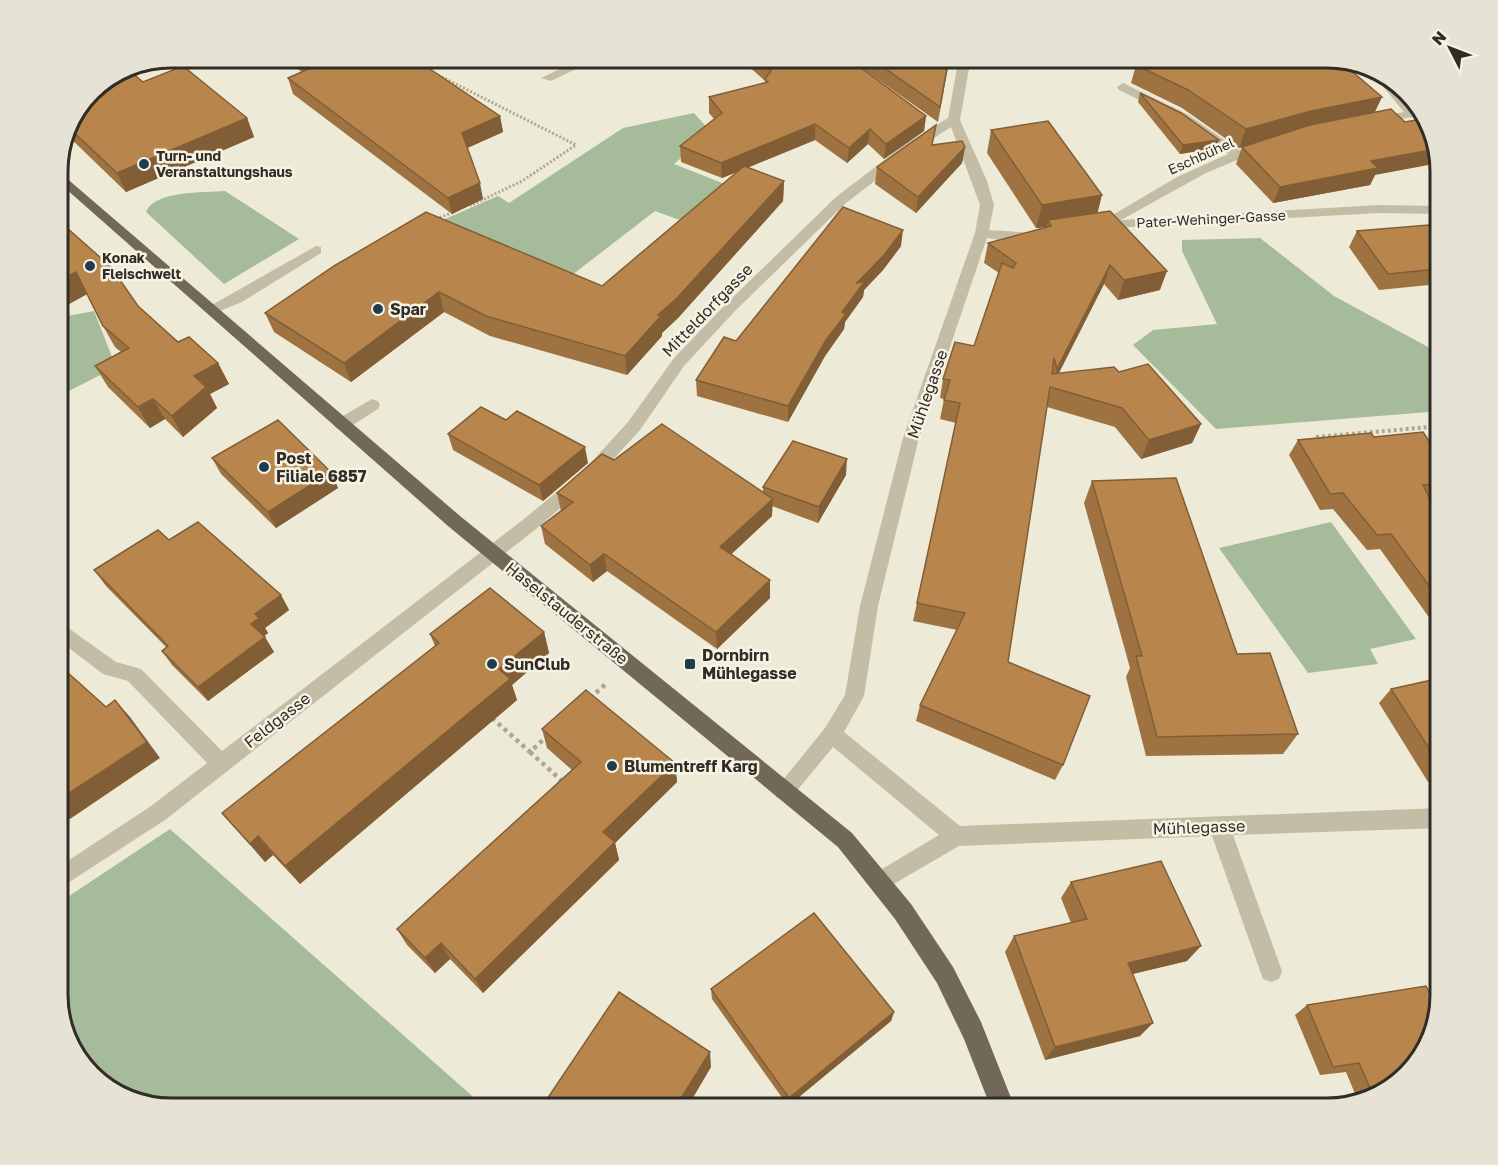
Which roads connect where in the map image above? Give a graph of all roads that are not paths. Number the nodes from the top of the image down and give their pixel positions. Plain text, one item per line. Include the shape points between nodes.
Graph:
1 (570, 68) edge
2 (964, 68) edge
3 (547, 78) dead end
4 (1123, 87) dead end
5 (1413, 114) edge
6 (954, 120) junction
7 (1366, 123) edge
8 (1275, 143) edge
9 (1237, 155) junction
10 (68, 184) edge
11 (1430, 210) edge
12 (1105, 224) junction
13 (1086, 228) edge
14 (982, 233) junction
15 (1050, 234) edge
16 (316, 250) dead end
17 (210, 310) junction
18 (372, 405) dead end
19 (342, 424) junction
20 (493, 553) junction
21 (68, 636) edge
22 (832, 734) junction
23 (221, 764) junction
24 (784, 791) junction
25 (1430, 818) edge
26 (1219, 827) junction
27 (956, 836) junction
28 (68, 873) edge
29 (880, 882) junction
30 (1271, 971) dead end
31 (1000, 1098) edge

1 - 3 street
2 - 6 street
4 - 9 street via 1190,118
5 - 7 street
6 - 14 street, Mühlegasse via 987,205
6 - 20 street, Mitteldorfgasse via 932,128 841,200 679,362 634,426 593,471
8 - 9 street, Eschbühel
9 - 12 street, Eschbühel via 1170,186
10 - 17 main road, Haselstauderstraße
11 - 12 street, Pater-Wehinger-Gasse via 1379,209
12 - 13 street, Pater-Wehinger-Gasse
14 - 15 street via 1015,238
14 - 22 street, Mühlegasse via 911,438 869,606 854,696
16 - 17 street via 237,299
17 - 19 main road, Haselstauderstraße
18 - 19 street
19 - 20 main road, Haselstauderstraße
20 - 23 street, Feldgasse
20 - 24 main road, Haselstauderstraße
21 - 23 street via 110,668 134,675
22 - 24 street, Mühlegasse
22 - 27 street
23 - 28 street, Feldgasse via 158,813
24 - 29 main road, Haselstauderstraße via 845,840
25 - 26 street, Mühlegasse
26 - 27 street, Mühlegasse
26 - 30 street
27 - 29 street, Mühlegasse
29 - 31 main road, Haselstauderstraße via 935,957 987,1061

